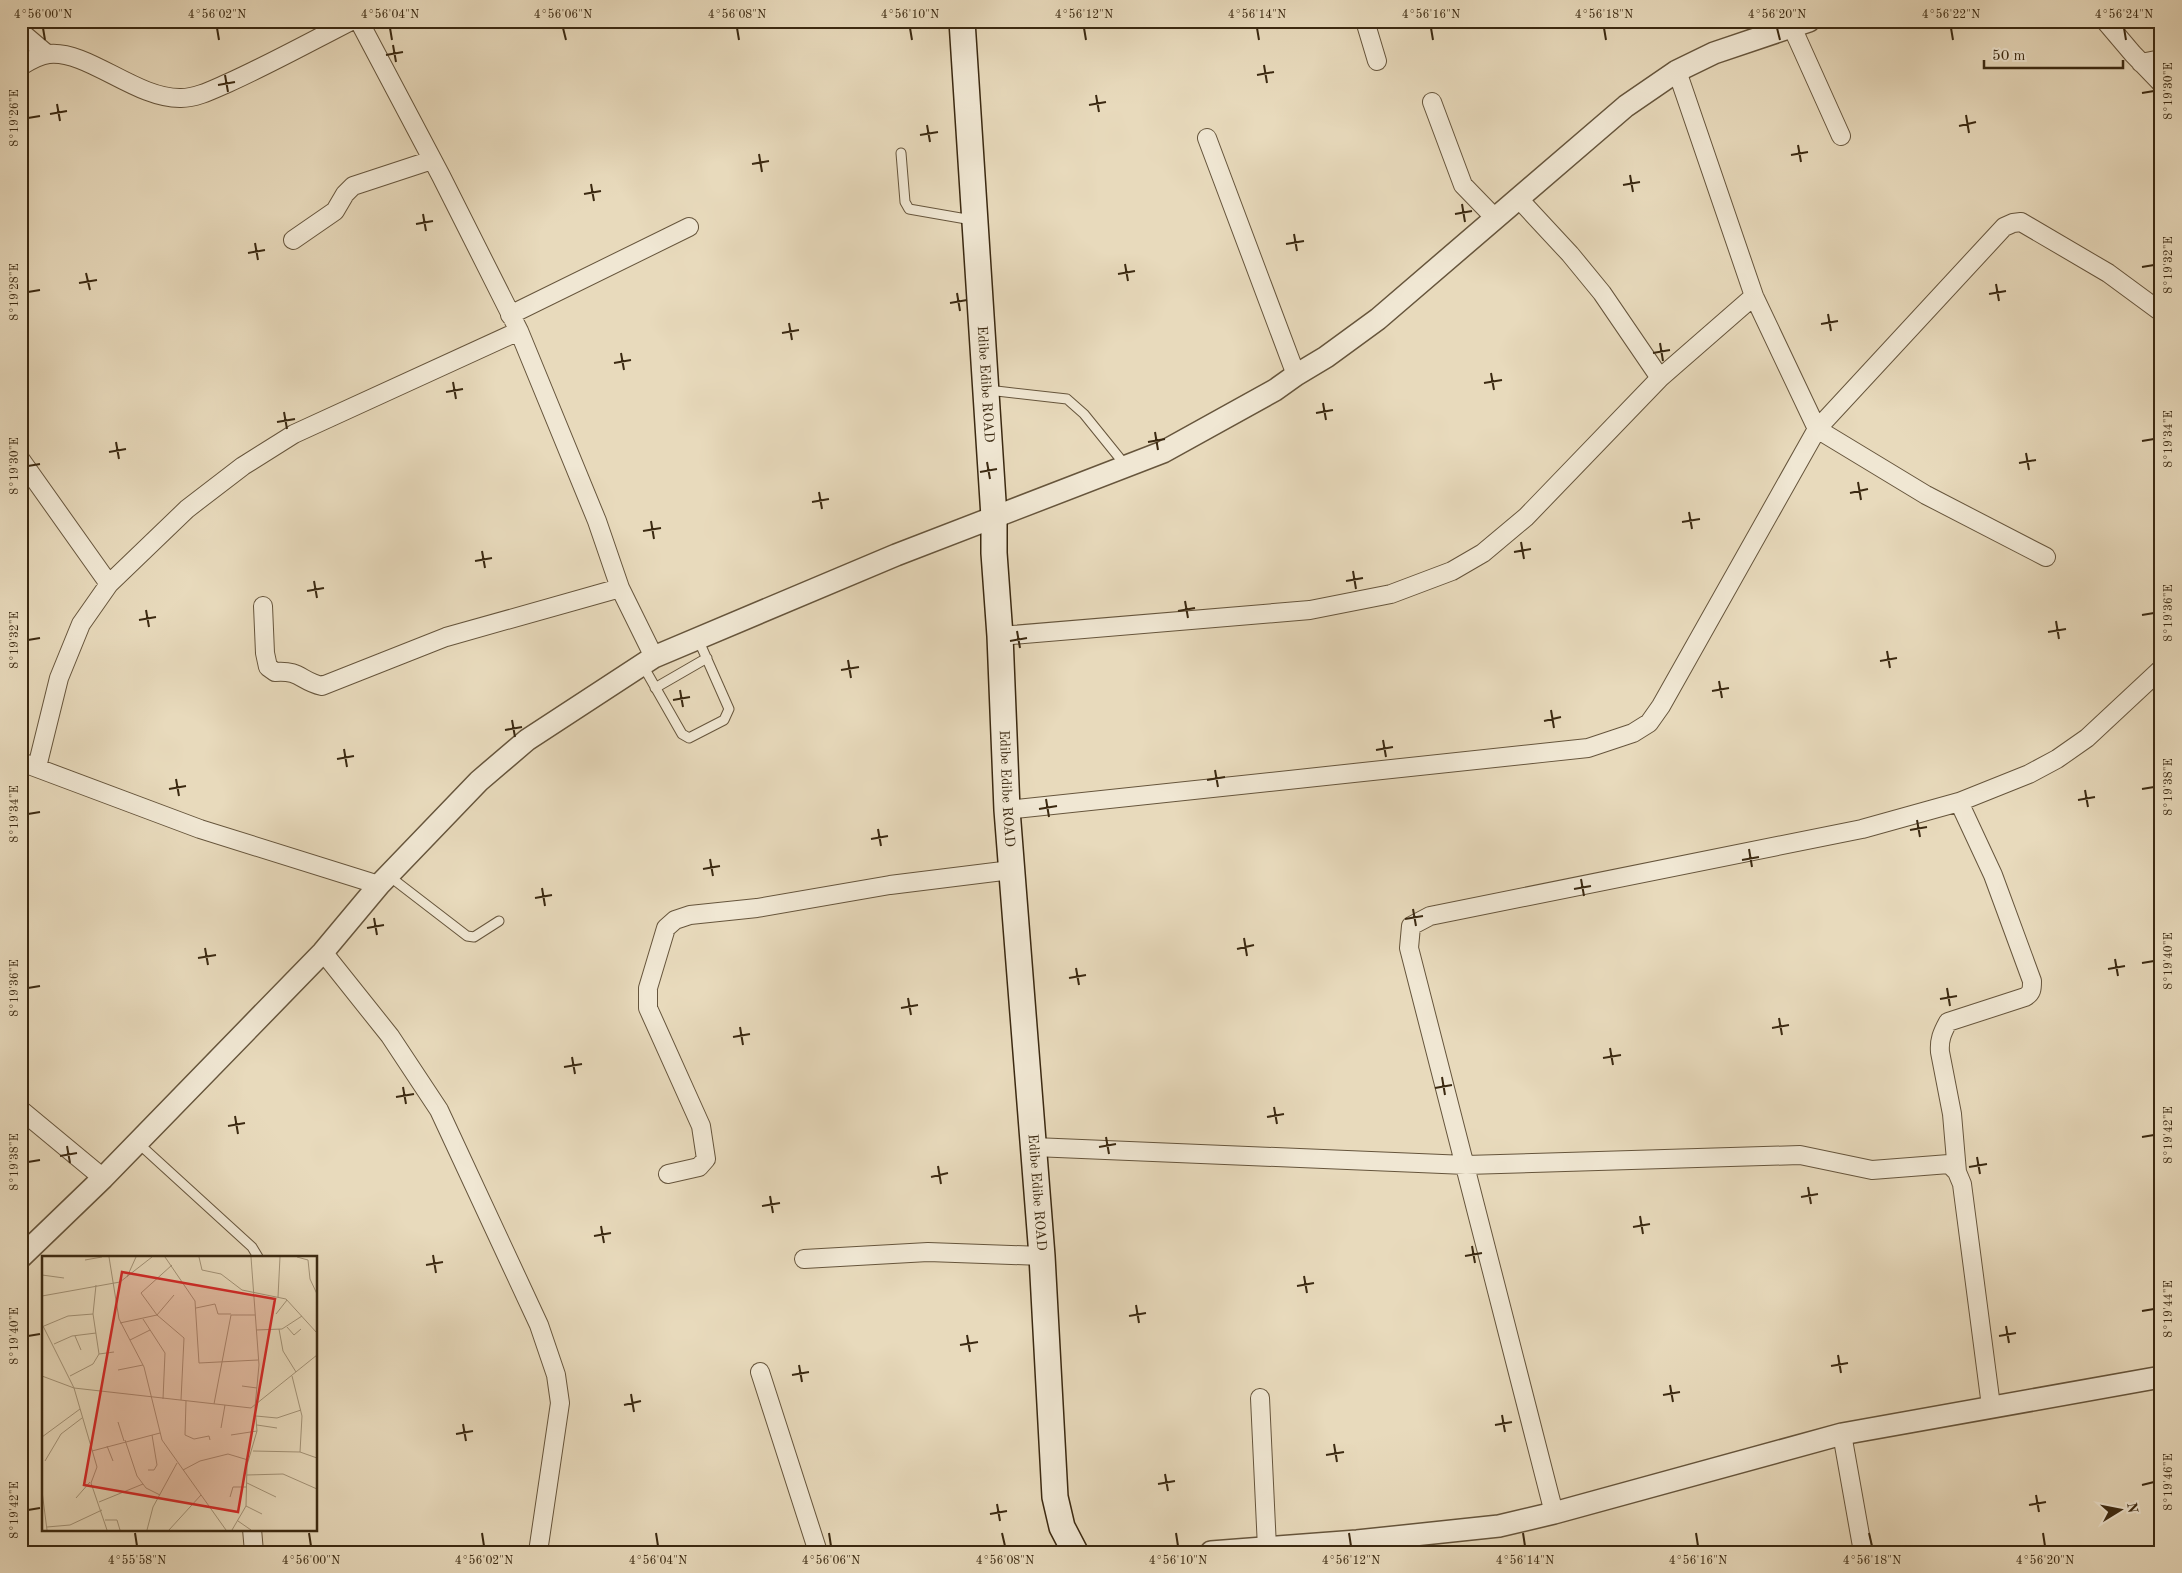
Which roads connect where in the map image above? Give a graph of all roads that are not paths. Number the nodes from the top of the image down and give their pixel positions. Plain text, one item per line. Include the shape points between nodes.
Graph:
1 (350, 21) edge
2 (359, 21) edge
3 (962, 21) edge
4 (1365, 21) edge
5 (2106, 21) edge
6 (1800, 24) edge
7 (21, 32) edge
8 (48, 54) junction
9 (2161, 60) edge
10 (1377, 61) dead end
11 (2141, 63) junction
12 (21, 66) edge
13 (1677, 71) junction
14 (2161, 83) edge
15 (1432, 102) dead end
16 (1841, 136) dead end
17 (1208, 138) dead end
18 (901, 153) dead end
19 (432, 160) junction
20 (1518, 198) junction
21 (1495, 218) junction
22 (975, 220) junction
23 (689, 227) dead end
24 (293, 240) dead end
25 (1754, 296) junction
26 (2161, 312) edge
27 (510, 315) junction
28 (519, 331) junction
29 (1296, 375) junction
30 (1660, 378) junction
31 (986, 390) junction
32 (1817, 429) junction
33 (21, 460) edge
34 (1126, 466) junction
35 (994, 517) junction
36 (2046, 557) dead end
37 (108, 584) junction
38 (620, 588) junction
39 (263, 606) dead end
40 (1000, 636) junction
41 (698, 638) junction
42 (707, 658) junction
43 (648, 661) junction
44 (2161, 669) edge
45 (656, 688) junction
46 (29, 765) edge
47 (1959, 802) junction
48 (1007, 810) junction
49 (1011, 870) junction
50 (384, 880) junction
51 (499, 921) dead end
52 (323, 952) junction
53 (21, 1110) edge
54 (138, 1143) junction
55 (1034, 1147) junction
56 (1466, 1164) junction
57 (1957, 1172) junction
58 (668, 1174) dead end
59 (103, 1178) junction
60 (257, 1256) edge
61 (1042, 1256) junction
62 (21, 1257) edge
63 (804, 1259) dead end
64 (760, 1372) dead end
65 (2161, 1377) edge
66 (1260, 1398) dead end
67 (1992, 1406) junction
68 (1842, 1434) junction
69 (1554, 1513) junction
70 (252, 1530) edge
71 (1267, 1548) junction
72 (254, 1552) edge
73 (538, 1552) edge
74 (818, 1552) edge
75 (1076, 1552) edge
76 (1211, 1552) edge
77 (1863, 1552) edge

1 - 8 street via 251,72 204,93 181,98 144,91 75,58
2 - 19 street
3 - 22 main road, Edibe Edibe ROAD
4 - 10 street
5 - 11 street
6 - 13 street via 1714,53
6 - 16 street
7 - 8 street
8 - 12 street
9 - 11 street
11 - 14 street
13 - 20 street via 1626,106
13 - 25 street
15 - 21 street via 1463,185
17 - 29 street
18 - 22 lane via 905,202 909,209
19 - 24 street via 353,186 335,211
19 - 27 street
20 - 21 street
20 - 30 street via 1602,293
21 - 29 street via 1378,319
22 - 31 main road, Edibe Edibe ROAD
23 - 27 street
25 - 30 street
25 - 32 street
26 - 32 street via 2108,273 2021,222 2013,223 2004,227
27 - 28 street
28 - 37 street via 294,434 243,466 187,509
28 - 38 street
29 - 34 street via 1163,452
30 - 40 street via 1526,517 1483,553 1452,571 1391,594 1310,610
31 - 34 lane via 1066,399 1084,414
31 - 35 main road, Edibe Edibe ROAD
32 - 36 street via 1926,495
32 - 48 street via 1661,706 1649,723 1633,733 1588,748
33 - 37 street
34 - 35 street
35 - 40 main road, Edibe Edibe ROAD
35 - 41 street
37 - 46 street via 81,624
38 - 39 street via 446,637 322,686 290,671 275,672 268,667
38 - 43 street
40 - 48 main road, Edibe Edibe ROAD
41 - 42 lane
41 - 43 street
42 - 45 lane
42 - 45 lane via 729,709 724,720 689,738 682,734
43 - 45 lane
43 - 50 street via 527,740 479,781
44 - 47 street via 2087,738 2057,759
46 - 50 street via 200,829
47 - 56 street via 1862,829 1430,916 1411,926 1410,948
47 - 57 street via 1993,875 2032,988 2025,998 1948,1022 1942,1033 1940,1052 1952,1114
48 - 49 main road, Edibe Edibe ROAD
49 - 55 main road, Edibe Edibe ROAD
49 - 58 street via 890,885 757,908 690,915 675,920 666,928 648,988 648,1008 701,1126 706,1159 699,1167
50 - 51 lane via 467,936 474,937
50 - 52 street
52 - 54 street
52 - 73 street via 390,1036 439,1110 539,1325 556,1375 560,1402
53 - 59 street
54 - 59 street
54 - 60 lane via 252,1247
55 - 56 street
55 - 61 main road, Edibe Edibe ROAD
56 - 57 street via 1800,1155 1863,1169 1949,1164
56 - 69 street
57 - 67 street via 1962,1184
59 - 62 street
61 - 63 street via 928,1252
61 - 75 main road, Edibe Edibe ROAD via 1055,1497 1062,1527
64 - 74 street
65 - 67 street
66 - 71 street
67 - 68 street
68 - 69 street
68 - 77 street
69 - 71 street via 1499,1526
70 - 72 street
71 - 76 street

